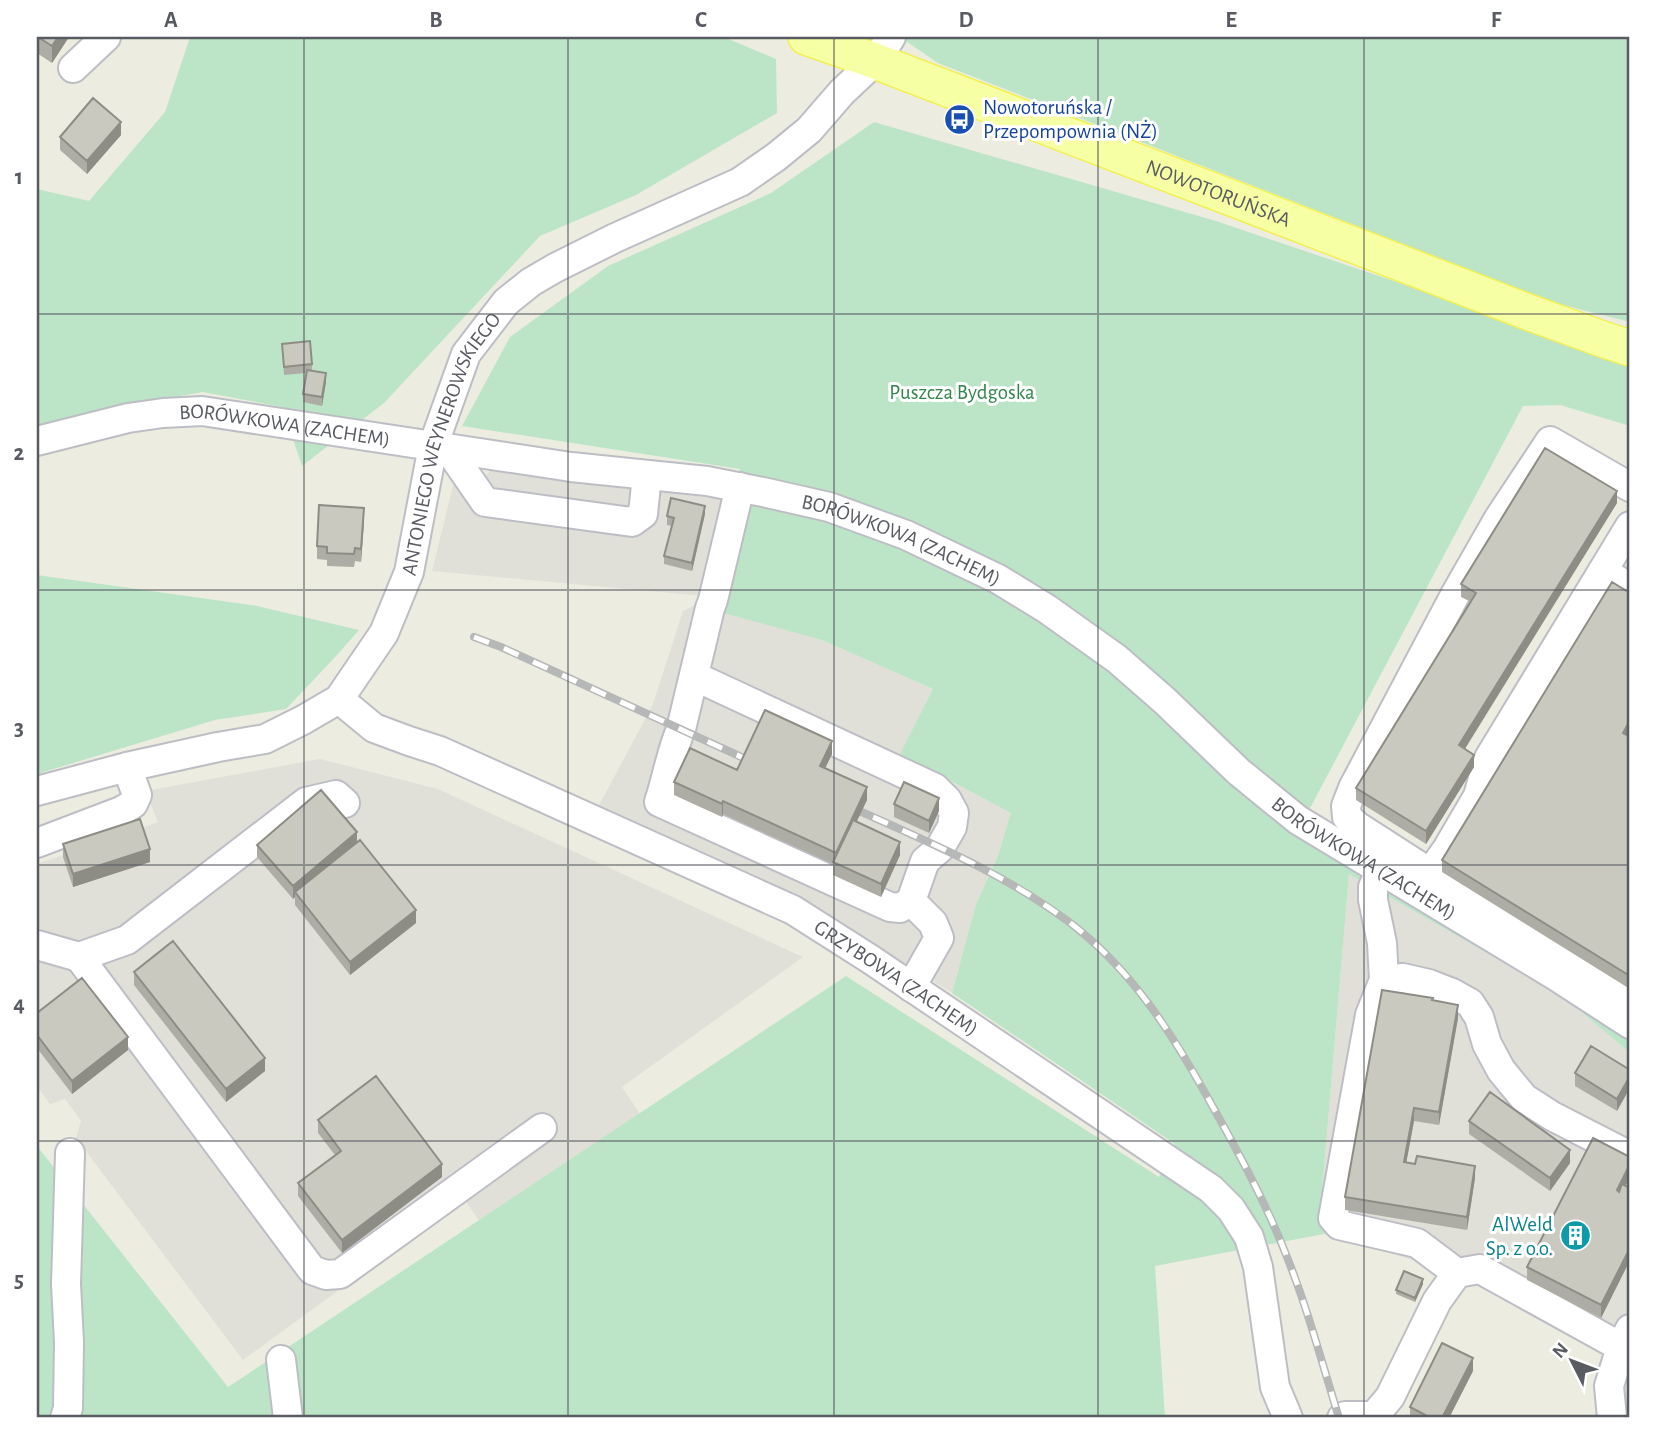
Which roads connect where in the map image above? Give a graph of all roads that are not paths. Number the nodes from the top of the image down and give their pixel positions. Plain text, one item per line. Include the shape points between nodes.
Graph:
1 (106, 37) edge
2 (806, 37) edge
3 (883, 49) edge
4 (73, 68) dead end
5 (1630, 348) edge
6 (37, 441) edge
7 (441, 448) junction
8 (647, 475) junction
9 (740, 487) junction
10 (1630, 487) edge
11 (1630, 526) edge
12 (1603, 571) junction
13 (1630, 588) edge
14 (694, 676) junction
15 (339, 699) junction
16 (127, 767) junction
17 (37, 791) edge
18 (659, 802) junction
19 (345, 803) dead end
20 (636, 839) junction
21 (37, 844) edge
22 (1381, 870) junction
23 (1430, 873) junction
24 (911, 901) junction
25 (37, 945) edge
26 (79, 957) junction
27 (1384, 980) junction
28 (911, 987) junction
29 (1630, 998) edge
30 (1630, 1024) edge
31 (542, 1128) dead end
32 (70, 1153) dead end
33 (1630, 1156) edge
34 (1457, 1273) junction
35 (1626, 1338) edge
36 (281, 1360) dead end
37 (1609, 1409) edge
38 (65, 1418) edge
39 (288, 1418) edge
40 (1288, 1418) edge
41 (1342, 1418) edge

1 - 4 street
2 - 3 main road, NOWOTORUŃSKA
3 - 5 main road, NOWOTORUŃSKA via 1528,312
3 - 7 street, ANTONIEGO WEYNEROWSKIEGO via 809,130 776,157 740,181 555,268 506,302 466,354
6 - 7 street, BORÓWKOWA (ZACHEM) via 128,418 202,411
7 - 8 street, BORÓWKOWA (ZACHEM)
7 - 8 street via 485,502 632,522 643,514
7 - 15 street, ANTONIEGO WEYNEROWSKIEGO via 409,572 384,633
8 - 9 street, BORÓWKOWA (ZACHEM)
9 - 14 street
9 - 22 street, BORÓWKOWA (ZACHEM) via 829,507 906,535 998,579 1116,659 1298,820
10 - 23 street via 1550,441 1455,595 1353,788 1347,817
11 - 12 street
12 - 13 street
12 - 23 street via 1489,758 1478,796
14 - 18 street
14 - 24 street via 936,788 954,813 952,827 940,848 925,861
15 - 16 street, ANTONIEGO WEYNEROWSKIEGO via 265,739
15 - 20 street, GRZYBOWA (ZACHEM) via 374,728 440,751
16 - 17 street, ANTONIEGO WEYNEROWSKIEGO
16 - 21 street via 138,795 133,804
18 - 20 street
18 - 24 street via 890,907 900,908
19 - 26 street via 336,795 306,802 127,940
20 - 28 street, GRZYBOWA (ZACHEM) via 793,910
22 - 27 street via 1373,900
22 - 30 street, BORÓWKOWA (ZACHEM)
23 - 29 street
24 - 28 street via 933,923 939,938
25 - 26 street
26 - 31 street via 312,1270 340,1274
27 - 33 street via 1403,978 1429,984 1470,1003 1500,1070 1524,1097
27 - 34 street via 1370,1015 1333,1218 1339,1225 1417,1243
28 - 40 street, GRZYBOWA (ZACHEM) via 1211,1189 1231,1209 1249,1237 1258,1266 1275,1387
32 - 38 street
34 - 35 street via 1480,1269
34 - 41 street via 1437,1301 1390,1396 1374,1416
35 - 37 street
36 - 39 street

